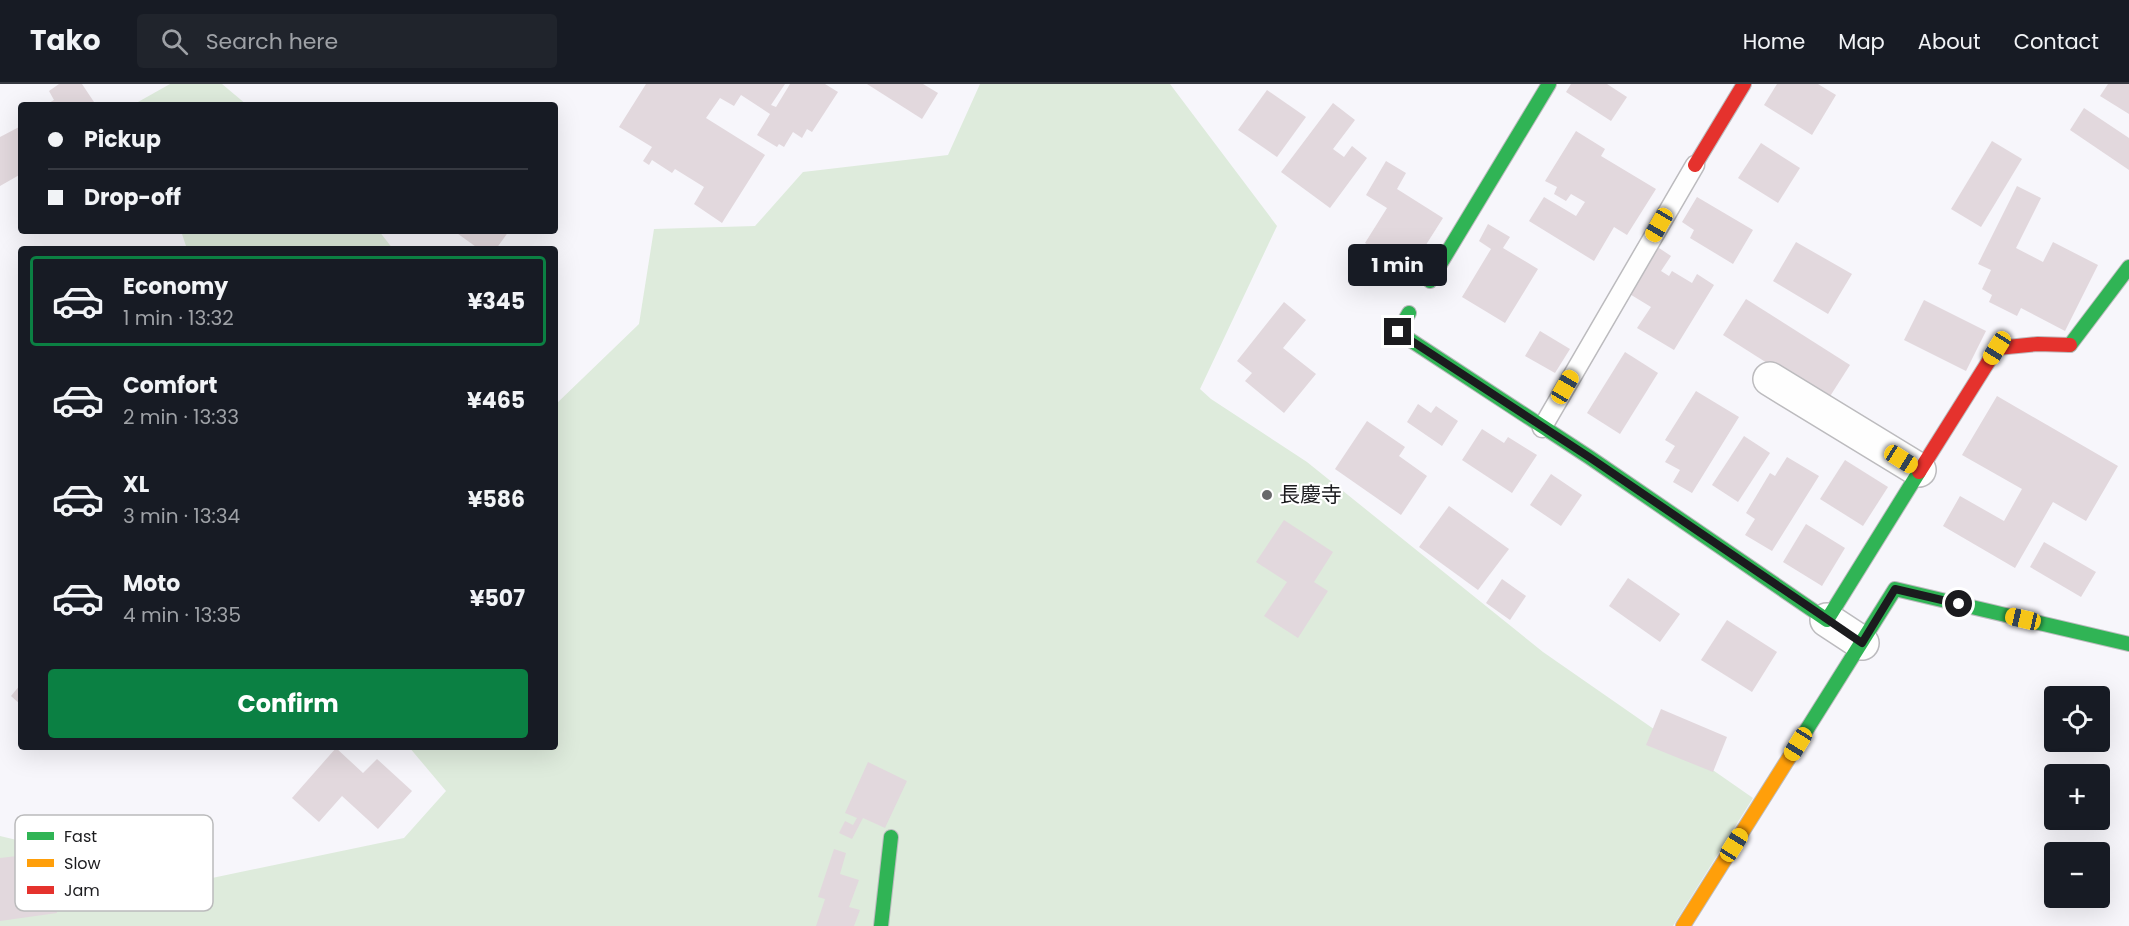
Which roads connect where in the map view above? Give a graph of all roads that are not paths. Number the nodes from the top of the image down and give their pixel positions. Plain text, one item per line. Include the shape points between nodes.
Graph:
1 (1743, 84) edge
2 (1546, 85) edge
3 (1695, 165) joint
4 (2129, 267) edge
5 (1430, 281) dead end
6 (1409, 313) dead end
7 (1770, 379) dead end
8 (1542, 428) junction
9 (1919, 470) junction
10 (1827, 621) junction
11 (1862, 643) junction
12 (2129, 644) edge
13 (891, 837) dead end
14 (881, 926) edge
15 (1683, 926) edge

1 - 3 street
2 - 5 street
3 - 8 lane
4 - 9 street via 2068,346 1997,348
6 - 8 street via 1398,332
7 - 9 street
8 - 10 street
9 - 10 street
10 - 11 street
11 - 12 street via 1895,589
11 - 15 street
13 - 14 street

